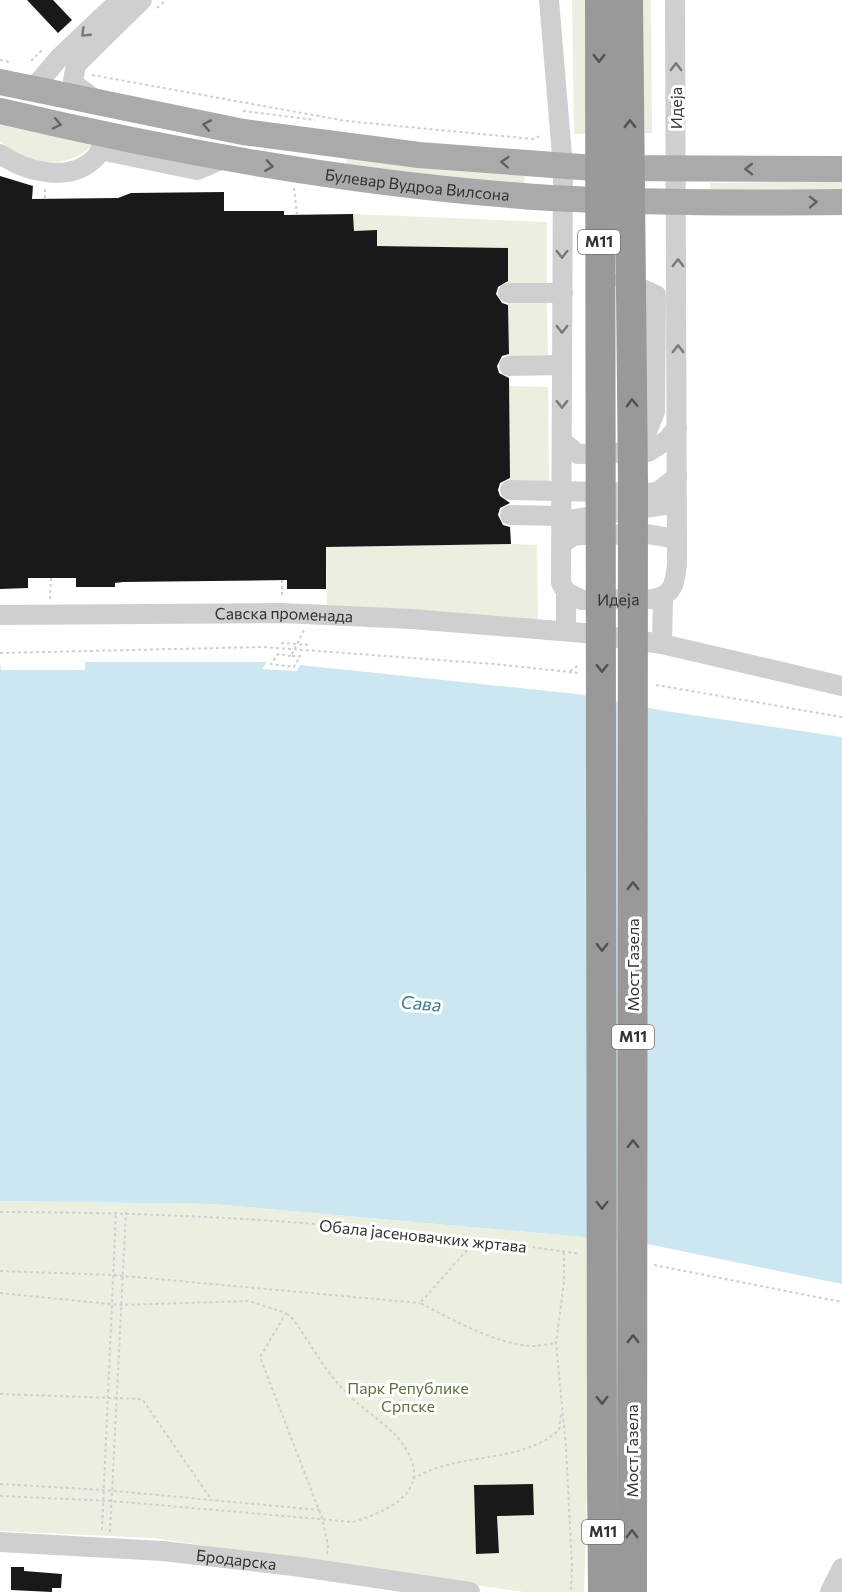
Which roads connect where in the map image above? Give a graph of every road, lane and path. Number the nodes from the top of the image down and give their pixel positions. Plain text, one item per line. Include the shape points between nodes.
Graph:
1 (120, 0) edge
2 (142, 0) edge
3 (549, 0) edge
4 (600, 0) edge
5 (628, 0) edge
6 (675, 0) edge
7 (31, 61) dead end
8 (51, 66) junction
9 (73, 71) junction
10 (0, 82) edge
11 (32, 90) junction
12 (103, 104) junction
13 (0, 111) edge
14 (234, 112) dead end
15 (345, 127) dead end
16 (548, 133) dead end
17 (103, 143) junction
18 (0, 154) edge
19 (563, 166) junction
20 (594, 168) junction
21 (676, 169) junction
22 (842, 169) edge
23 (45, 184) dead end
24 (294, 187) dead end
25 (45, 198) dead end
26 (563, 198) junction
27 (594, 200) junction
28 (842, 202) edge
29 (677, 203) junction
30 (297, 215) dead end
31 (593, 275) junction
32 (563, 292) junction
33 (508, 293) dead end
34 (509, 372) dead end
35 (562, 372) junction
36 (677, 429) junction
37 (563, 442) junction
38 (638, 453) junction
39 (595, 454) junction
40 (677, 477) junction
41 (677, 503) junction
42 (562, 517) junction
43 (677, 539) junction
44 (51, 578) dead end
45 (566, 592) junction
46 (663, 597) junction
47 (633, 599) junction
48 (50, 614) junction
49 (0, 615) edge
50 (305, 629) dead end
51 (566, 632) junction
52 (281, 643) dead end
53 (296, 644) junction
54 (662, 644) junction
55 (311, 645) dead end
56 (294, 649) junction
57 (0, 652) edge
58 (291, 656) junction
59 (581, 673) dead end
60 (649, 684) dead end
61 (842, 686) edge
62 (842, 717) edge
63 (0, 1212) edge
64 (116, 1212) junction
65 (126, 1212) junction
66 (475, 1241) junction
67 (564, 1252) junction
68 (587, 1255) dead end
69 (644, 1263) dead end
70 (0, 1272) edge
71 (113, 1275) junction
72 (122, 1276) junction
73 (0, 1293) edge
74 (842, 1302) edge
75 (420, 1303) junction
76 (112, 1304) junction
77 (120, 1305) junction
78 (286, 1313) junction
79 (556, 1343) junction
80 (560, 1383) junction
81 (0, 1394) edge
82 (109, 1398) junction
83 (116, 1398) junction
84 (413, 1479) junction
85 (0, 1484) edge
86 (105, 1490) junction
87 (112, 1491) junction
88 (0, 1496) edge
89 (211, 1500) junction
90 (104, 1501) junction
91 (112, 1501) junction
92 (319, 1510) junction
93 (322, 1518) junction
94 (0, 1542) edge
95 (105, 1547) junction
96 (842, 1568) edge
97 (324, 1571) junction
98 (470, 1592) edge
99 (570, 1592) edge
100 (603, 1592) edge
101 (632, 1592) edge
102 (830, 1592) edge

1 -> 8 street
2 - 9 street via 79,60
3 - 19 street
4 -> 100 highway, Мост Газела / M11, bridge
47 -> 5 highway, Мост Газела / M11, bridge
21 -> 6 street, Идеја
7 - 8 path
8 - 11 street
9 - 12 street via 76,86
9 - 16 path via 346,122 533,139
10 - 11 main road, Булевар Вудроа Вилсона
11 - 12 main road, Булевар Вудроа Вилсона
19 -> 12 main road, Булевар Вудроа Вилсона via 316,143
13 -> 17 main road, Булевар Вудроа Вилсона
14 - 15 path via 250,110
17 - 18 street via 96,157 75,169 50,173 13,163
17 -> 26 main road, Булевар Вудроа Вилсона via 300,171
19 - 20 main road, Булевар Вудроа Вилсона
19 - 26 street
20 - 21 main road, Булевар Вудроа Вилсона
20 - 27 street
22 -> 21 main road, Булевар Вудроа Вилсона
21 - 29 street, Идеја
23 - 25 path
24 - 30 path
26 - 27 main road, Булевар Вудроа Вилсона
26 -> 32 street
27 - 29 main road, Булевар Вудроа Вилсона
27 - 31 street
29 -> 28 main road, Булевар Вудроа Вилсона
36 -> 29 street, Идеја
31 - 38 street via 613,275 656,295 655,412
31 - 39 street
32 - 33 street
32 -> 35 street
34 - 35 street
35 -> 37 street
36 - 38 street via 656,448
36 - 40 street, Идеја
37 - 39 street via 578,454
37 - 42 street
38 - 39 street
40 - 41 street, Идеја
40 - 42 street via 659,491
41 - 42 street
41 - 43 street, Идеја
42 - 42 street via 510,509
42 - 43 street via 573,536 646,534
42 - 45 street via 561,583
43 - 46 street, Идеја via 675,584
44 - 48 path
45 - 47 street, Идеја via 582,600
45 - 51 street
46 - 47 street, Идеја
46 - 54 street
101 -> 47 highway, Мост Газела / M11, bridge
48 - 49 street, Савска променада
48 - 51 street, Савска променада via 282,613
50 - 53 path
51 - 54 street, Савска променада
52 - 53 path
53 - 55 path
53 - 56 path
54 - 61 street, Савска променада
56 - 57 path
56 - 58 path
56 - 59 path
58 - 58 path via 300,656 294,667 271,664 278,654
60 - 62 path
63 - 64 path, Обала јасеновачких жртава
64 - 65 path, Обала јасеновачких жртава
64 - 71 path
65 - 66 path, Обала јасеновачких жртава via 353,1227
65 - 72 path
66 - 67 path, Обала јасеновачких жртава
66 - 75 path
67 - 68 path, Обала јасеновачких жртава
67 - 79 path
69 - 74 path
70 - 71 path
71 - 72 path
71 - 76 path
72 - 75 path
72 - 77 path
73 - 76 path
75 - 79 path via 507,1341 532,1346
76 - 77 path
76 - 82 path
77 - 78 path via 249,1301
77 - 83 path
78 - 84 path via 341,1388 397,1438 408,1454
78 - 92 path via 260,1357
79 - 80 path
80 - 84 path via 562,1420 559,1430 544,1442 435,1468
80 - 99 path via 572,1567
81 - 82 path
82 - 83 path
82 - 86 path
83 - 87 path
83 - 89 path via 142,1399
84 - 93 path via 398,1503 383,1513 353,1522
85 - 86 path
86 - 87 path
86 - 90 path
87 - 89 path
87 - 91 path
88 - 90 path
89 - 92 path
90 - 91 path
90 - 95 path
91 - 93 path
91 - 95 path
92 - 93 path
93 - 97 path via 327,1545
94 - 95 street, Бродарска
95 - 97 street, Бродарска
96 - 102 street
97 - 98 street, Бродарска

